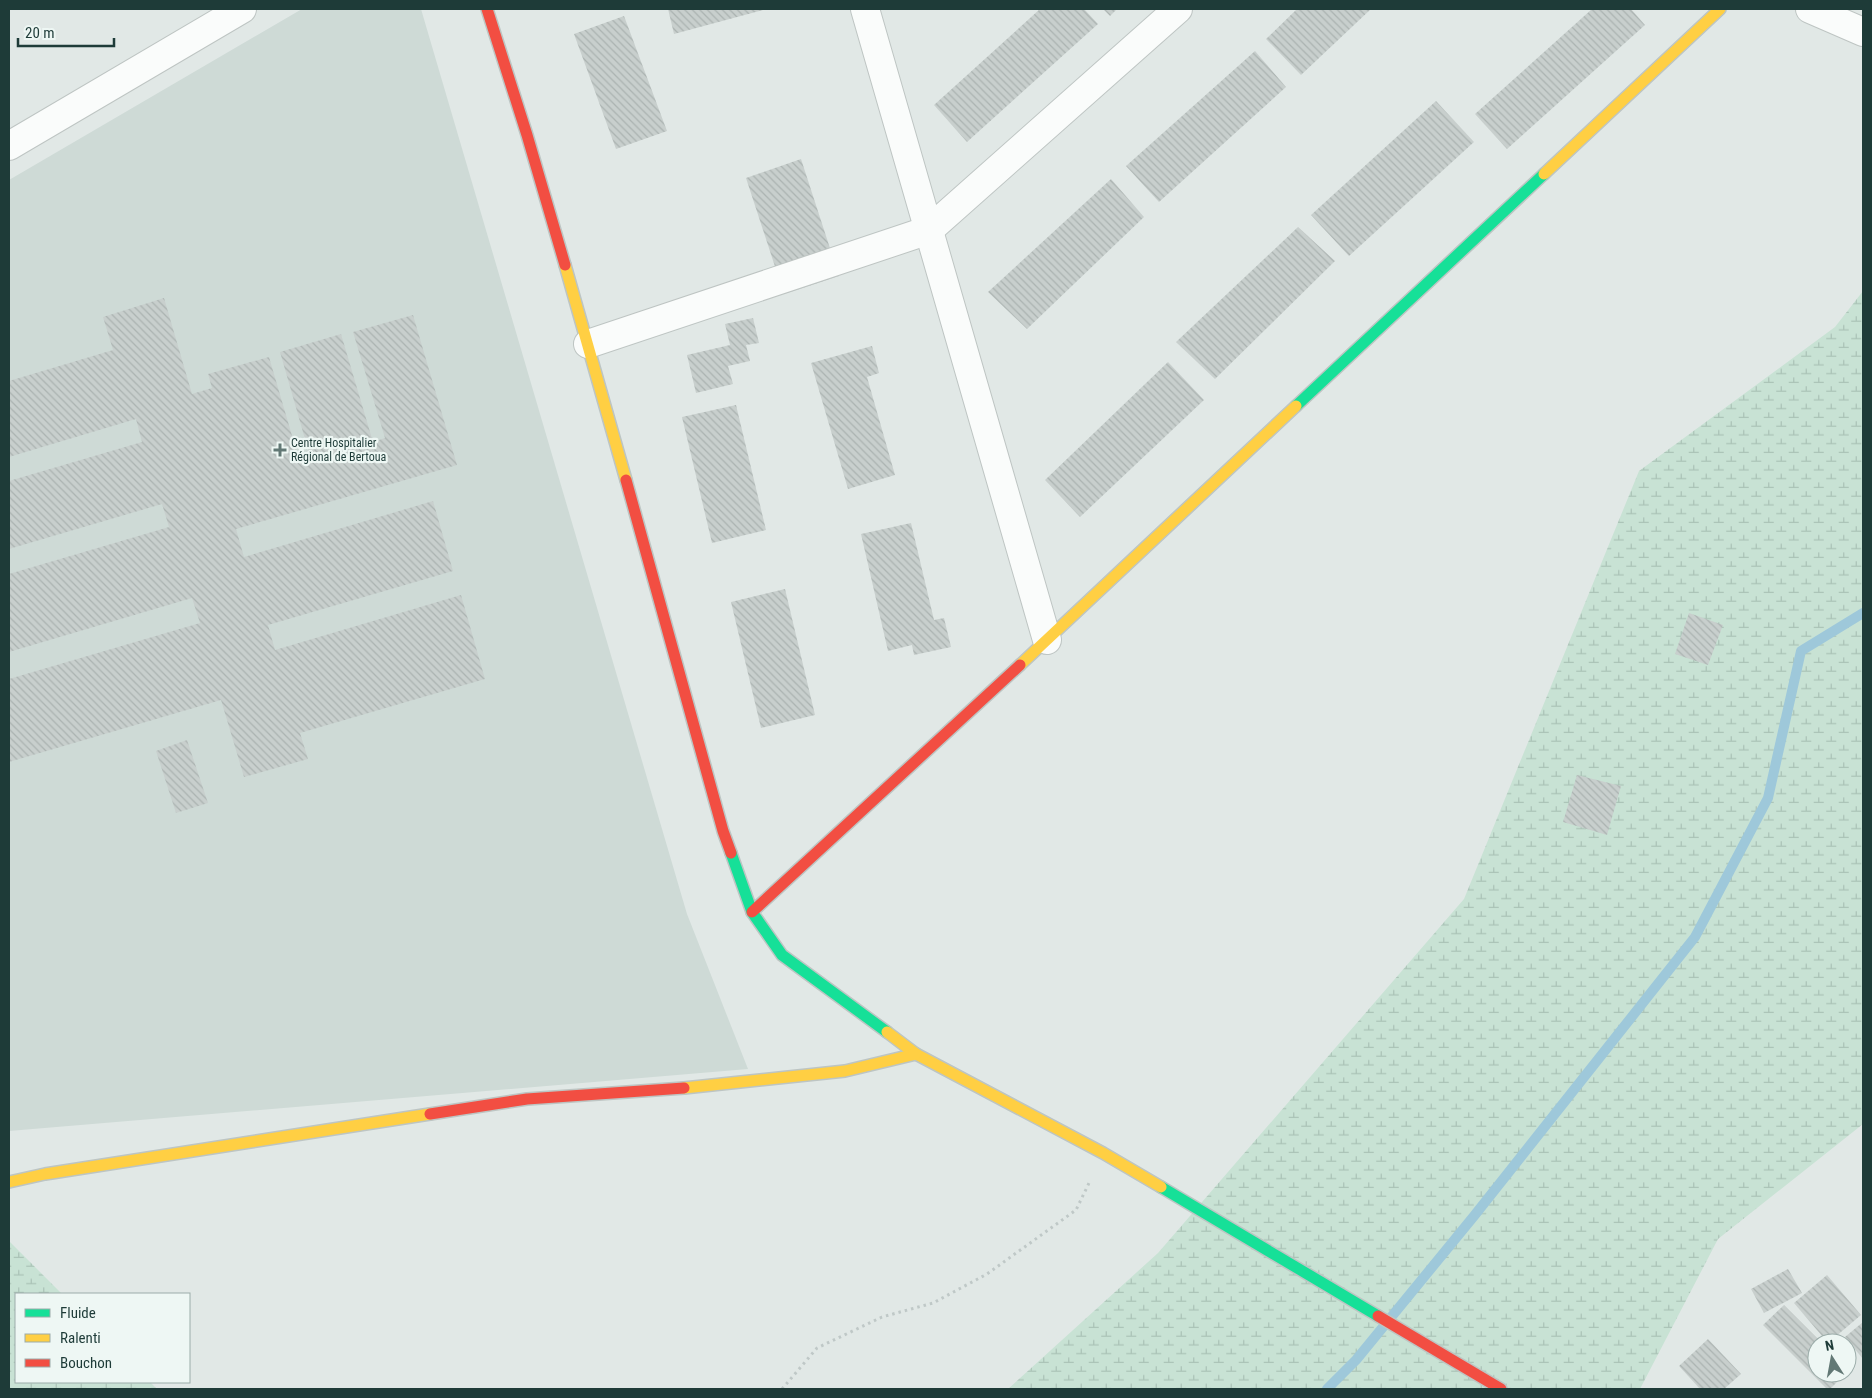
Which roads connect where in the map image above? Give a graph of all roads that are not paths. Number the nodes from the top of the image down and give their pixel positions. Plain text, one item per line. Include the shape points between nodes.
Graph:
1 (242, 9) edge
2 (487, 9) edge
3 (865, 9) edge
4 (1178, 9) edge
5 (1720, 9) edge
6 (1810, 9) edge
7 (1863, 32) edge
8 (9, 146) edge
9 (929, 230) junction
10 (588, 344) junction
11 (1047, 640) junction
12 (752, 912) junction
13 (916, 1054) junction
14 (9, 1182) edge
15 (1501, 1389) edge

1 - 8 street
2 - 10 street
3 - 9 street
4 - 9 street
5 - 11 street
6 - 7 street
9 - 10 street
9 - 11 street
10 - 12 street via 723,831
11 - 12 street
12 - 13 street via 782,955
13 - 14 street via 845,1071 672,1089 527,1098
13 - 15 street via 1103,1153

